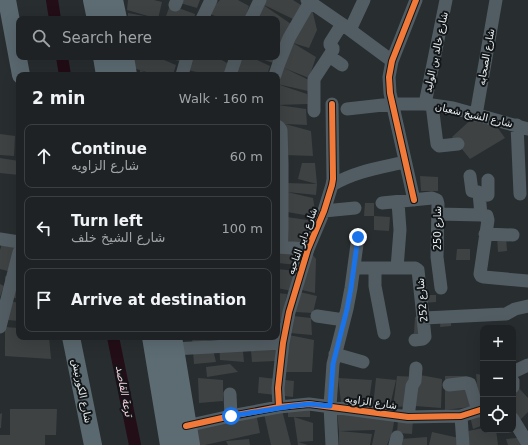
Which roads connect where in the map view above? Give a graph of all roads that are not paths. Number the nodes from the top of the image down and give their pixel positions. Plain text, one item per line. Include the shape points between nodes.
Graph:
1 (7, 0) edge
2 (94, 0) edge
3 (112, 0) edge
4 (211, 0) edge
5 (260, 0) edge
6 (364, 0) edge
7 (416, 0) edge
8 (446, 0) edge
9 (496, 0) edge
10 (309, 1) edge
11 (97, 16) edge
12 (115, 16) edge
13 (203, 16) edge
14 (253, 16) edge
15 (346, 27) junction
16 (16, 48) edge
17 (329, 56) junction
18 (18, 60) edge
19 (104, 60) edge
20 (124, 60) edge
21 (186, 60) edge
22 (235, 60) edge
23 (280, 60) edge
24 (280, 60) edge
25 (392, 61) junction
26 (342, 65) dead end
27 (20, 72) edge
28 (106, 72) edge
29 (126, 72) edge
30 (183, 72) edge
31 (231, 72) edge
32 (276, 72) edge
33 (332, 104) dead end
34 (392, 104) junction
35 (428, 105) junction
36 (347, 109) dead end
37 (314, 111) dead end
38 (476, 115) junction
39 (280, 127) edge
40 (522, 127) edge
41 (458, 144) dead end
42 (405, 162) junction
43 (470, 176) dead end
44 (488, 180) dead end
45 (332, 185) junction
46 (520, 194) dead end
47 (479, 196) junction
48 (414, 200) junction
49 (280, 202) edge
50 (398, 202) junction
51 (382, 203) dead end
52 (356, 208) dead end
53 (324, 211) junction
54 (438, 214) junction
55 (481, 215) junction
56 (486, 234) junction
57 (513, 235) dead end
58 (358, 237) dead end
59 (0, 239) edge
60 (16, 242) edge
61 (280, 247) edge
62 (308, 249) junction
63 (16, 264) edge
64 (354, 268) junction
65 (375, 268) junction
66 (397, 268) junction
67 (528, 281) edge
68 (441, 288) dead end
69 (528, 306) edge
70 (283, 312) edge
71 (317, 316) dead end
72 (424, 318) junction
73 (344, 320) junction
74 (0, 327) edge
75 (384, 333) dead end
76 (72, 340) edge
77 (154, 340) edge
78 (415, 340) dead end
79 (172, 343) edge
80 (283, 343) junction
81 (335, 354) junction
82 (363, 362) dead end
83 (528, 365) edge
84 (416, 368) dead end
85 (516, 371) edge
86 (449, 385) dead end
87 (230, 394) dead end
88 (330, 406) junction
89 (279, 407) junction
90 (480, 410) edge
91 (231, 416) junction
92 (461, 416) junction
93 (408, 417) junction
94 (516, 424) edge
95 (187, 436) edge
96 (528, 444) edge
97 (93, 445) edge
98 (171, 445) edge
99 (332, 445) edge
100 (463, 445) edge

1 - 16 street
2 - 11 highway
3 - 12 highway
4 - 13 street
5 - 14 street
6 - 15 street
7 - 25 street
8 - 35 street, شارع خالد بن الوليد
9 - 38 street, شارع الصحابه
10 - 15 street
10 - 23 street
15 - 17 street via 330,43 333,49
15 - 25 street
17 - 26 street
17 - 37 street via 314,81
18 - 27 street
19 - 28 highway
20 - 29 highway
21 - 30 street
22 - 31 street
24 - 32 street
25 - 34 street via 389,77
33 - 45 street, شارع داير الناحيه
34 - 35 street, شارع الشيخ شعبان
34 - 36 street, شارع الشيخ شعبان
34 - 42 street
35 - 38 street, شارع الشيخ شعبان via 453,108
35 - 41 street, شارع خالد بن الوليد via 437,144
38 - 40 street, شارع الشيخ شعبان
39 - 49 street
40 - 46 street
42 - 45 street via 354,174
42 - 48 street
43 - 47 street via 472,192 478,192
44 - 47 street via 488,195
45 - 53 street, شارع داير الناحيه
47 - 55 street
48 - 50 street, شارع 250
48 - 54 street, شارع 250 via 435,199
49 - 61 street
50 - 51 street, شارع 250
50 - 66 street via 400,230
52 - 53 street
53 - 62 street, شارع داير الناحيه
54 - 55 street
54 - 68 street, شارع 250 via 437,257
55 - 56 street via 487,216 488,219
56 - 57 street
56 - 67 street via 480,274 482,277
58 - 64 street
59 - 60 street
61 - 62 street
62 - 70 street, شارع داير الناحيه
63 - 74 street
64 - 65 street, شارع 252
64 - 73 street
65 - 66 street, شارع 252
65 - 75 street via 375,286
66 - 72 street, شارع 252 via 418,270
69 - 72 street via 506,314
70 - 80 street, شارع داير الناحيه
71 - 73 street
72 - 78 street, شارع 252 via 424,338
73 - 81 street
76 - 97 street, شارع الكورنيش
77 - 98 highway
79 - 80 street
79 - 95 highway
80 - 89 street, شارع داير الناحيه via 278,388
81 - 82 street
81 - 88 street
83 - 85 street
84 - 93 street
86 - 90 street via 470,384
87 - 91 street
88 - 89 street, شارع الزاويه via 309,404
88 - 93 street, شارع الزاويه
88 - 99 street
89 - 91 street, شارع الزاويه
90 - 92 street, شارع الزاويه
91 - 95 street, شارع الزاويه
92 - 93 street, شارع الزاويه
92 - 100 street
94 - 96 street

